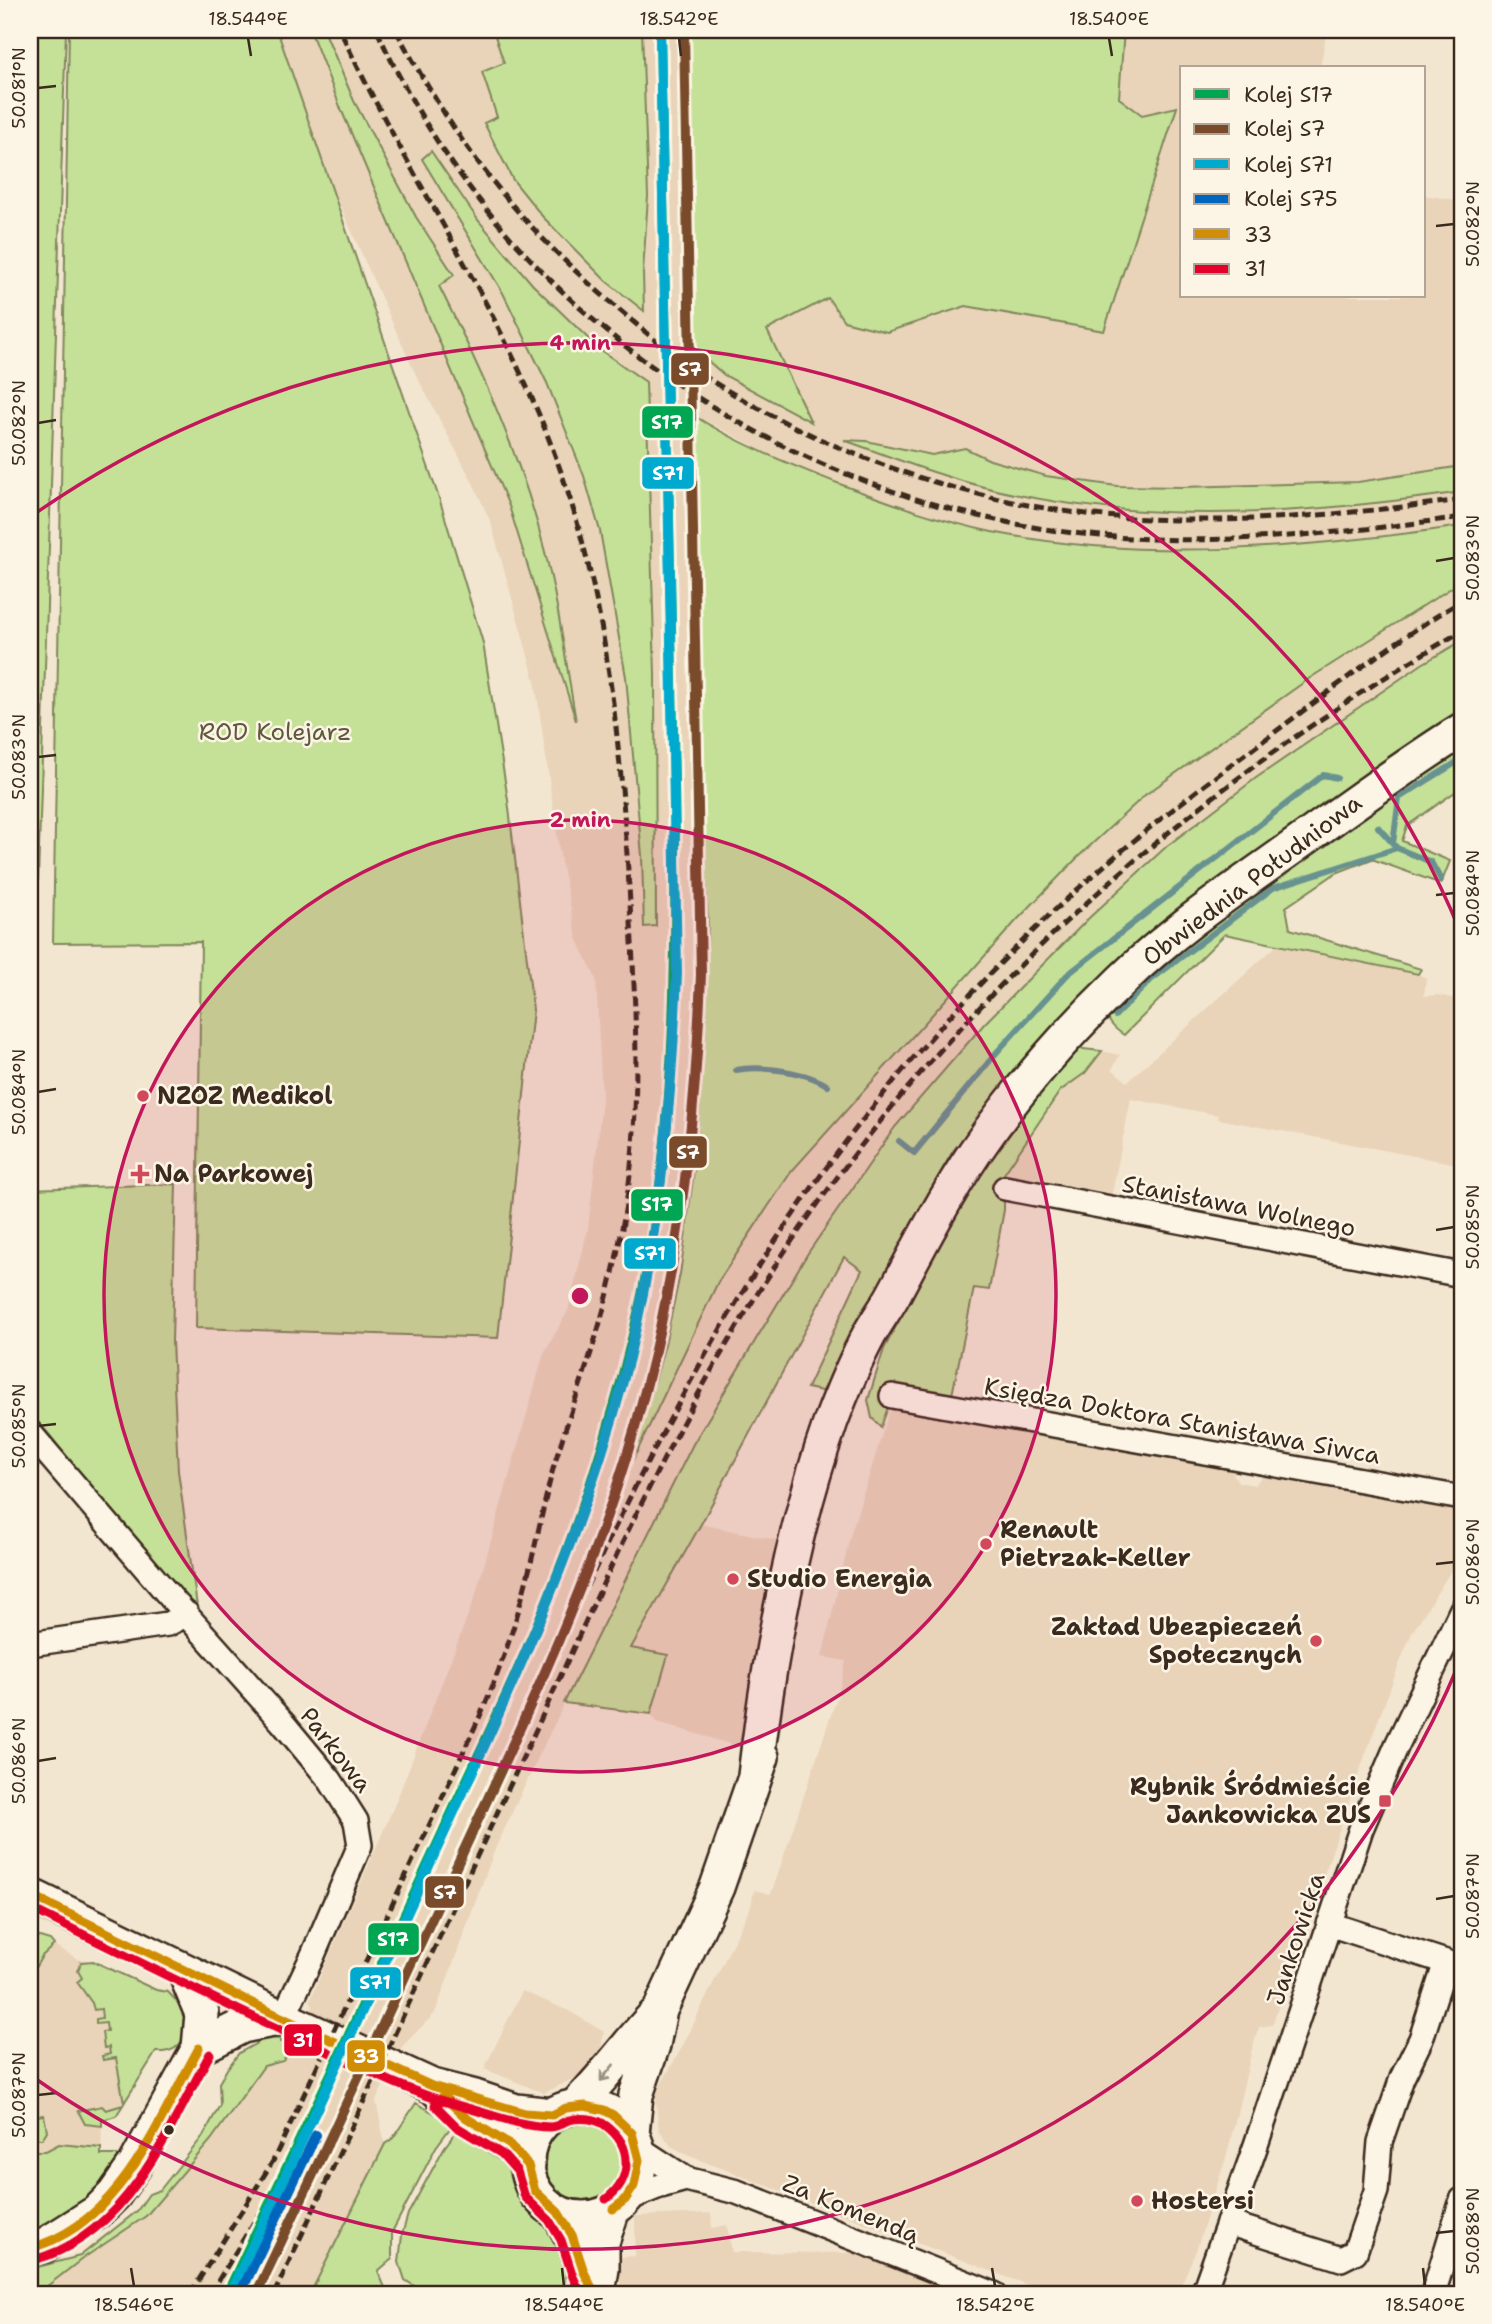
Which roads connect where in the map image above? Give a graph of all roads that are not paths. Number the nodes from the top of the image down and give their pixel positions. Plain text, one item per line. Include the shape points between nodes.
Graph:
1 (1462, 730) edge
2 (1005, 1188) dead end
3 (1462, 1275) edge
4 (892, 1396) dead end
5 (30, 1433) edge
6 (1462, 1498) edge
7 (1462, 1609) edge
8 (187, 1614) junction
9 (30, 1644) edge
10 (30, 1895) edge
11 (1329, 1924) junction
12 (184, 1970) junction
13 (660, 2010) junction
14 (283, 2018) junction
15 (199, 2048) junction
16 (432, 2086) junction
17 (564, 2111) junction
18 (634, 2140) junction
19 (527, 2165) junction
20 (685, 2179) junction
21 (1462, 2200) edge
22 (619, 2204) junction
23 (558, 2212) junction
24 (1228, 2223) junction
25 (30, 2248) edge
26 (597, 2294) edge
27 (994, 2294) edge
28 (1203, 2294) edge
29 (1433, 2294) edge

1 - 13 main road, Obwiednia Południowa via 1201,912 1139,964 1048,1059 990,1131 944,1202 870,1333 832,1419 804,1506 779,1614 755,1776 705,1916
2 - 3 street, Stanisława Wolnego
4 - 6 street, Księdza Doktora Stanisława Siwca
5 - 8 street, Parkowa
7 - 11 street, Jankowicka via 1370,1805
8 - 9 street via 168,1624
8 - 14 street, Parkowa via 330,1780 359,1830 360,1845
10 - 12 main road
11 - 24 street, Jankowicka
11 - 24 street via 1446,1962 1380,2142 1376,2191 1366,2222 1355,2252 1341,2259
12 - 14 main road
12 - 15 main road via 202,2014
13 -> 17 main road, Obwiednia Południowa via 600,2082
13 - 18 main road, Obwiednia Południowa via 636,2095
14 - 15 main road via 235,2028
14 - 16 main road
15 - 25 main road via 114,2195 72,2230
16 - 17 main road via 516,2112
16 - 19 main road via 465,2117 510,2145
17 - 18 main road via 604,2110 621,2120
17 - 19 main road via 535,2133
18 - 20 street, Za Komendą
18 - 22 main road via 638,2173
19 - 23 main road via 535,2191
20 - 22 street
20 - 27 street, Za Komendą via 737,2192
21 - 29 street
22 - 23 main road via 594,2217
22 - 26 main road via 602,2242
23 - 26 main road
24 - 28 street, Jankowicka

